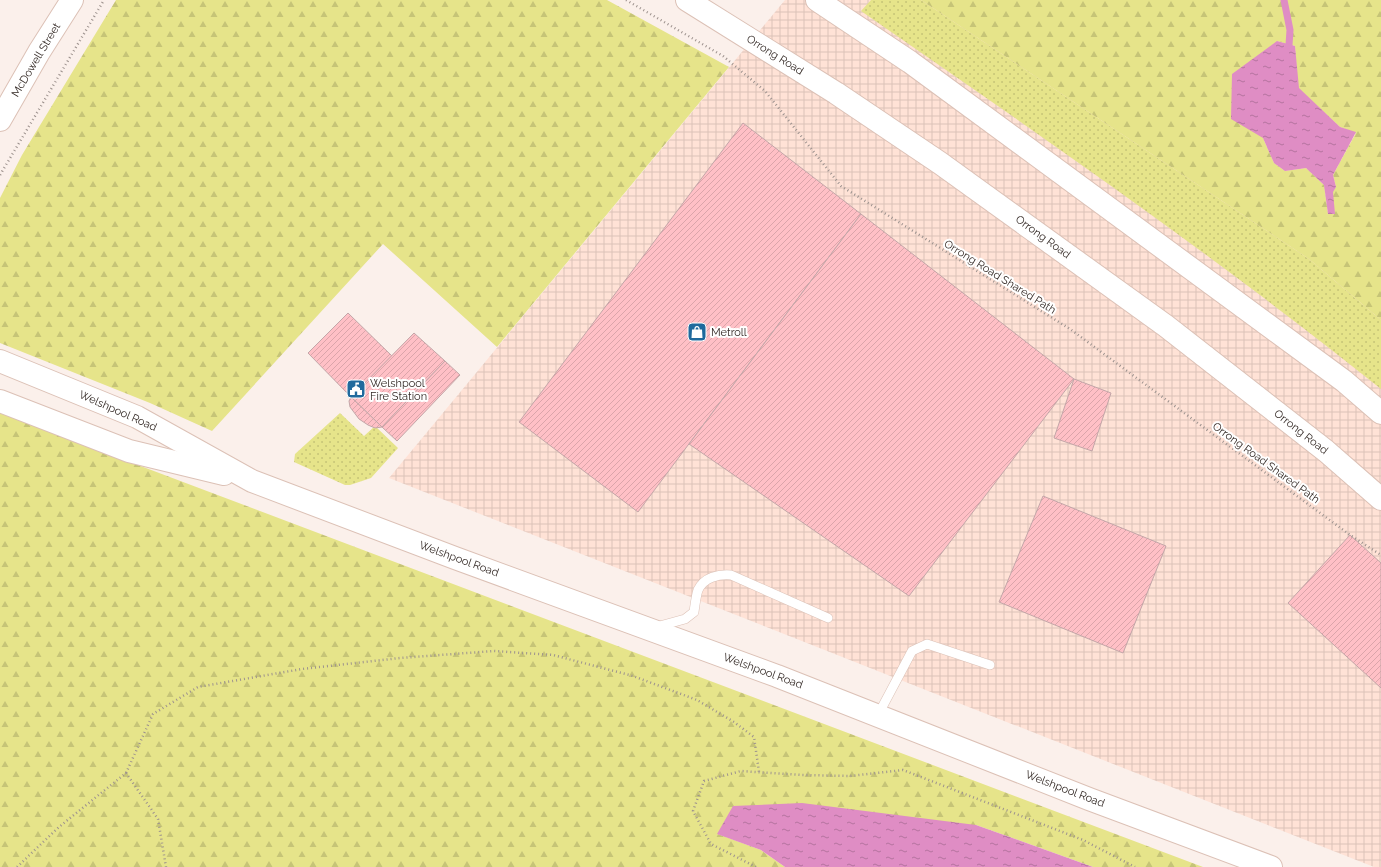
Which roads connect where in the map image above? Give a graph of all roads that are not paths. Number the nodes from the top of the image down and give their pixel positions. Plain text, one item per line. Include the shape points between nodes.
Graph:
1 (72, 0) edge
2 (687, 0) edge
3 (817, 0) edge
4 (0, 120) edge
5 (0, 362) edge
6 (0, 401) edge
7 (1381, 413) edge
8 (252, 481) junction
9 (1381, 498) edge
10 (828, 618) dead end
11 (649, 629) junction
12 (990, 665) dead end
13 (878, 716) junction
14 (1271, 867) edge

1 - 4 main road, McDowell Street
2 - 9 main road, Orrong Road via 836,93 940,163 1166,326 1326,451
3 - 7 main road via 910,62 1344,381
5 - 8 main road, Welshpool Road via 137,417
6 - 8 main road, Welshpool Road via 129,451
8 - 11 main road, Welshpool Road
10 - 11 lane via 731,575 720,574 706,580 698,590 694,612 690,616
11 - 13 main road, Welshpool Road
12 - 13 lane via 927,644 912,650
13 - 14 main road, Welshpool Road

